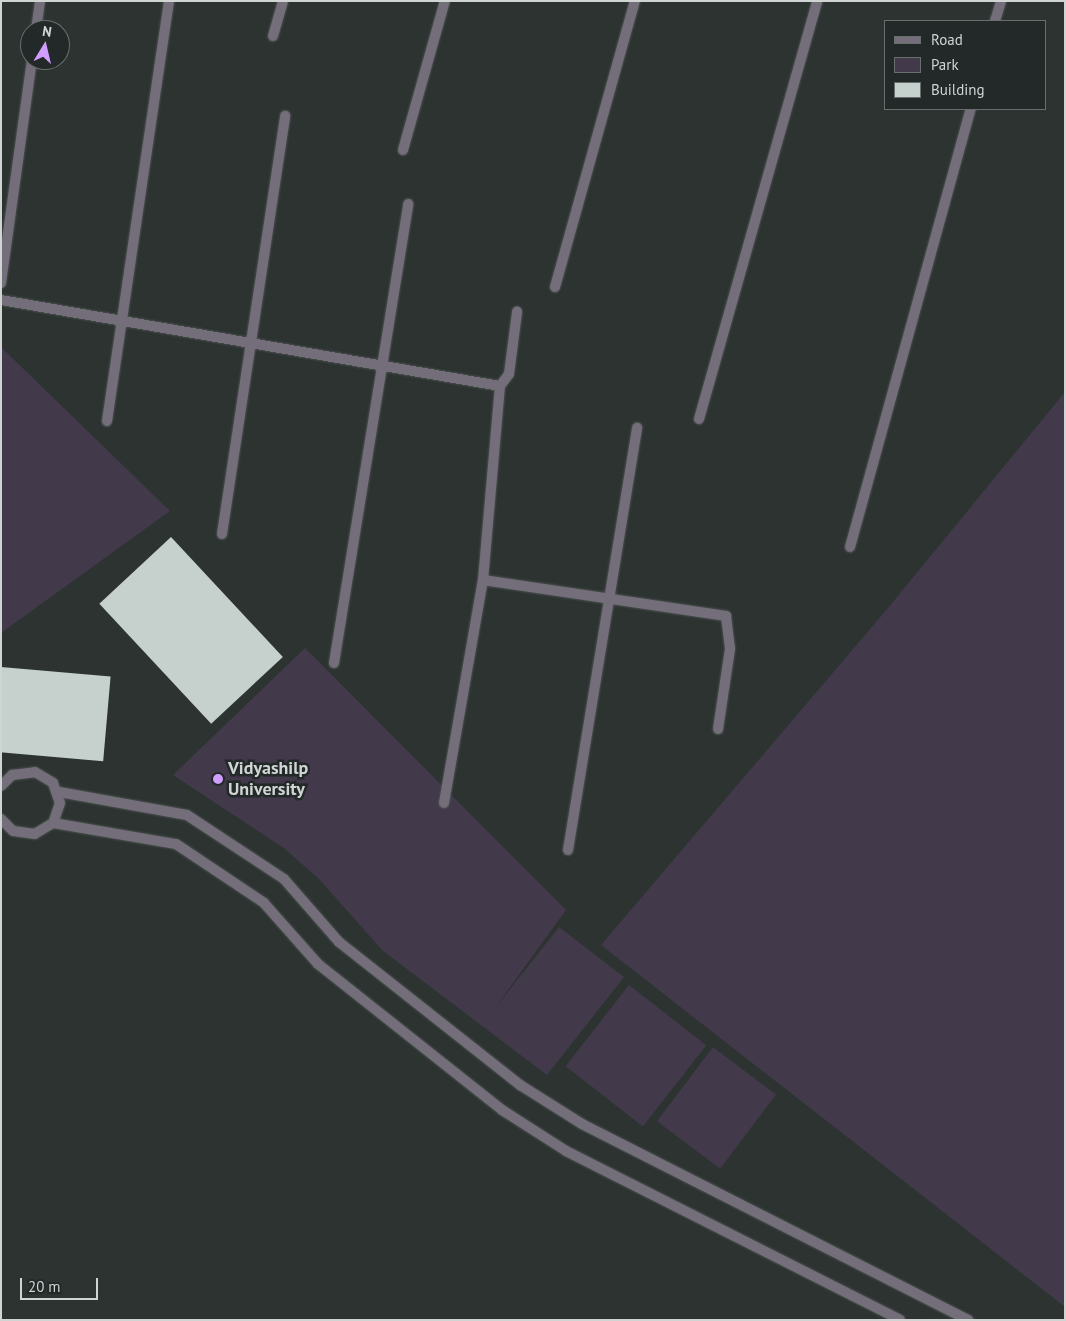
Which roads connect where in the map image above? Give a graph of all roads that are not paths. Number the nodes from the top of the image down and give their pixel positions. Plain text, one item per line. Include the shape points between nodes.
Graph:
1 (40, 1) edge
2 (169, 1) edge
3 (283, 1) edge
4 (445, 1) edge
5 (635, 1) edge
6 (817, 1) edge
7 (1001, 1) edge
8 (37, 20) edge
9 (995, 20) edge
10 (273, 36) dead end
11 (31, 70) edge
12 (971, 110) edge
13 (286, 116) dead end
14 (403, 150) dead end
15 (408, 204) dead end
16 (1, 283) edge
17 (555, 287) dead end
18 (1, 300) edge
19 (517, 312) dead end
20 (120, 323) junction
21 (249, 344) junction
22 (383, 365) junction
23 (500, 386) junction
24 (698, 419) dead end
25 (107, 421) dead end
26 (637, 428) dead end
27 (222, 534) dead end
28 (850, 546) dead end
29 (483, 580) junction
30 (606, 595) junction
31 (334, 663) dead end
32 (718, 728) dead end
33 (1, 786) edge
34 (58, 792) junction
35 (444, 803) dead end
36 (1, 819) edge
37 (53, 823) junction
38 (568, 850) dead end
39 (900, 1320) edge
40 (968, 1320) edge

1 - 8 street
2 - 20 street
3 - 10 street
4 - 14 street
5 - 17 street
6 - 24 street
7 - 9 street
11 - 16 street
12 - 28 street
13 - 21 street
15 - 22 street
18 - 20 street
19 - 23 street via 509,374
20 - 21 street
20 - 25 street
21 - 22 street
21 - 27 street
22 - 23 street
22 - 31 street
23 - 29 street
26 - 30 street
29 - 30 street
29 - 35 street
30 - 32 street via 726,616 730,649
30 - 38 street
33 - 34 street via 12,775 35,772 45,776
34 - 37 street via 58,814
34 - 40 street via 187,815 284,879 339,942 520,1085 582,1124
36 - 37 street via 24,835 35,834
37 - 39 street via 176,844 264,903 318,964 502,1110 566,1151

